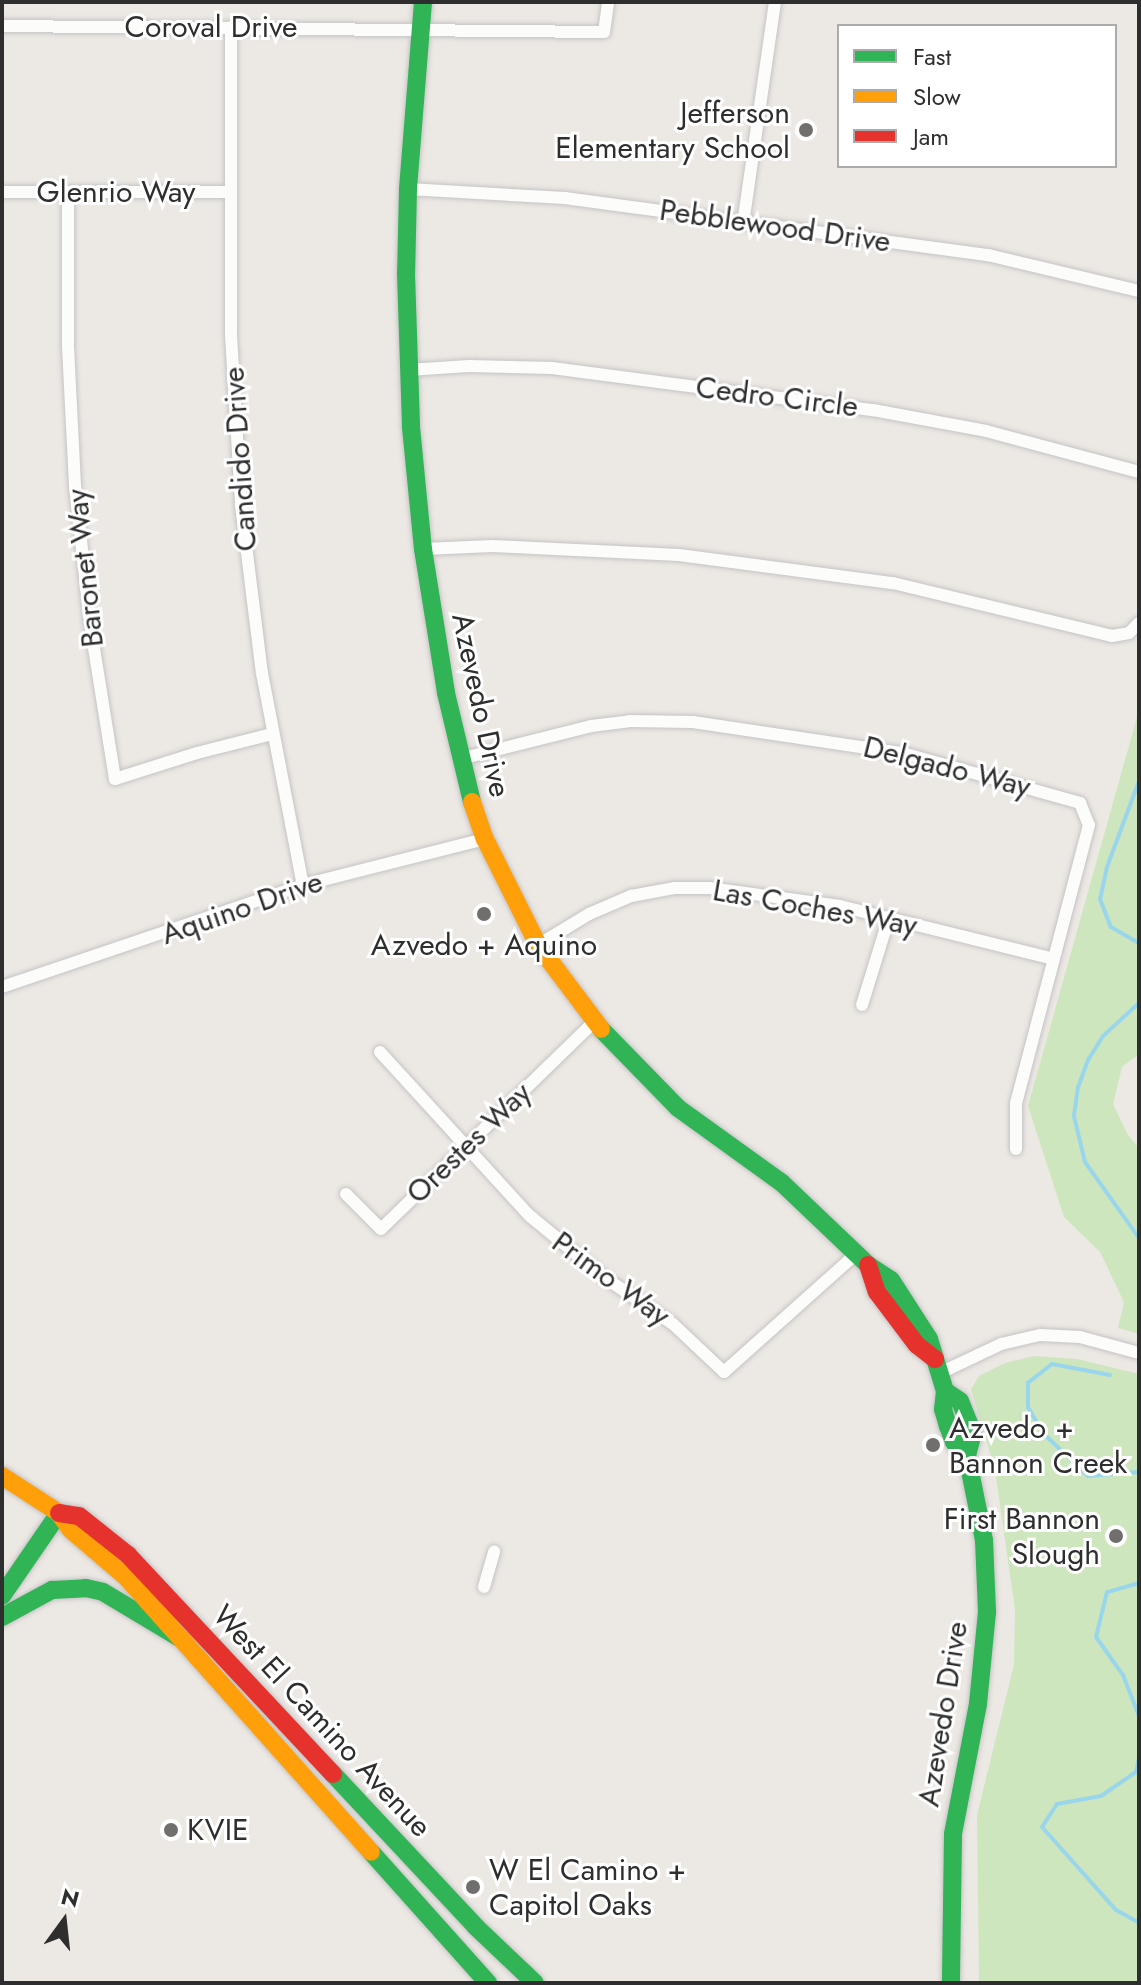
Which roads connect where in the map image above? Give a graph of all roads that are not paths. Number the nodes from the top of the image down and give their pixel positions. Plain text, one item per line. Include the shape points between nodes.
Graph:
1 (423, 2) edge
2 (608, 2) edge
3 (775, 2) edge
4 (2, 26) edge
5 (231, 27) junction
6 (420, 28) junction
7 (408, 189) junction
8 (2, 192) edge
9 (68, 192) junction
10 (231, 192) junction
11 (743, 224) junction
12 (1139, 291) edge
13 (408, 370) junction
14 (1139, 472) edge
15 (423, 549) junction
16 (1139, 623) edge
17 (272, 734) junction
18 (460, 759) junction
19 (485, 839) junction
20 (303, 885) junction
21 (889, 918) junction
22 (538, 945) junction
23 (1054, 959) junction
24 (2, 987) edge
25 (862, 1005) dead end
26 (593, 1023) junction
27 (380, 1052) dead end
28 (465, 1148) junction
29 (1016, 1149) dead end
30 (346, 1194) dead end
31 (862, 1259) junction
32 (1139, 1353) edge
33 (940, 1374) junction
34 (2, 1476) edge
35 (59, 1513) junction
36 (494, 1551) dead end
37 (484, 1587) dead end
38 (2, 1596) edge
39 (2, 1617) edge
40 (180, 1638) junction
41 (488, 1983) edge
42 (535, 1983) edge
43 (951, 1983) edge

1 - 6 main road, Azevedo Drive
2 - 6 street, Coroval Drive via 604,32
3 - 11 street
4 - 5 street, Coroval Drive
5 - 6 street, Coroval Drive
5 - 10 street, Candido Drive
6 - 7 main road, Azevedo Drive
7 - 11 street, Pebblewood Drive via 565,198
7 - 13 main road, Azevedo Drive
8 - 9 street, Glenrio Way
9 - 10 street, Glenrio Way
9 - 17 street, Baronet Way via 75,485 115,779
10 - 17 street, Candido Drive via 232,349 241,505
11 - 12 street, Pebblewood Drive via 988,255
13 - 14 street, Cedro Circle via 552,368 873,410 986,431
13 - 15 main road, Azevedo Drive
15 - 16 street via 493,546 679,555 893,583 1112,636 1129,633
15 - 18 main road, Azevedo Drive
17 - 20 street, Candido Drive
18 - 19 main road, Azevedo Drive
18 - 23 street, Delgado Way via 591,726 693,722 906,754 1071,798 1084,808 1089,825
19 - 20 street, Aquino Drive
19 - 22 main road, Azevedo Drive
20 - 24 street, Aquino Drive
21 - 22 street, Las Coches Way via 796,899 675,888 610,904
21 - 23 street, Las Coches Way
21 - 25 street
22 - 26 main road, Azevedo Drive
23 - 29 street, Delgado Way via 1016,1103
26 - 28 street, Orestes Way
26 - 31 main road, Azevedo Drive via 678,1108 782,1183
27 - 28 street, Primo Way
28 - 30 street, Orestes Way via 381,1229
28 - 31 street, Primo Way via 566,1248 673,1324 724,1372
31 - 33 main road, Azevedo Drive via 891,1280 929,1339
32 - 33 street via 1080,1337 1040,1335 1001,1344
33 - 43 main road, Azevedo Drive via 960,1401 973,1433 967,1456 984,1540 987,1612 978,1704 953,1834
34 - 35 main road, West El Camino Avenue
35 - 38 main road
35 - 40 main road, West El Camino Avenue
35 - 42 main road, West El Camino Avenue via 79,1516 128,1555
36 - 37 street
39 - 40 main road via 52,1590 86,1588 103,1592
40 - 41 main road, West El Camino Avenue

